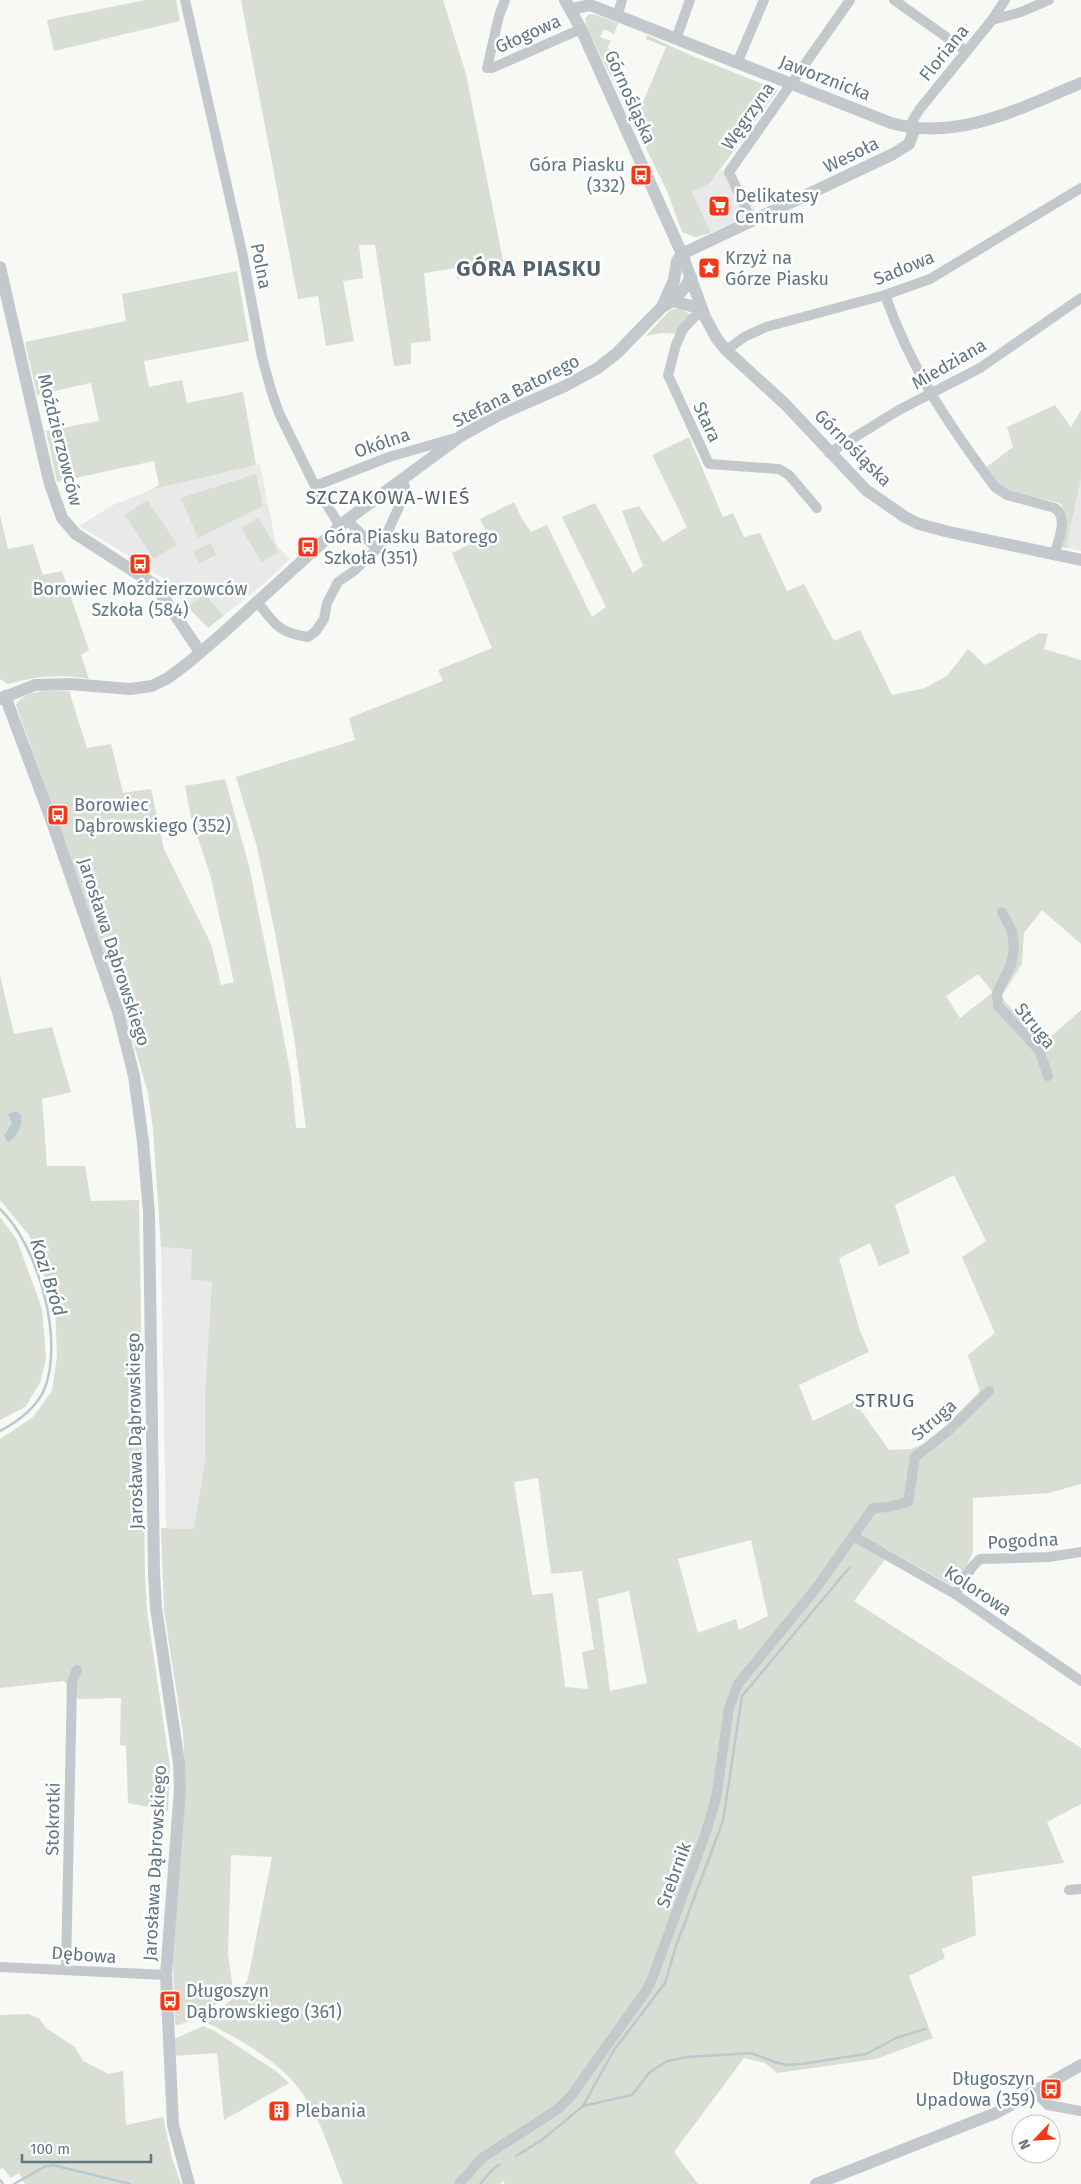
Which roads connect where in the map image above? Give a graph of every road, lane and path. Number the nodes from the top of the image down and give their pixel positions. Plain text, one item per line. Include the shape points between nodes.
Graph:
1 (185, 0) edge
2 (505, 0) edge
3 (622, 0) edge
4 (690, 0) edge
5 (764, 0) edge
6 (850, 0) edge
7 (894, 0) edge
8 (1005, 0) edge
9 (1049, 0) edge
10 (568, 5) edge
11 (617, 16) junction
12 (992, 20) junction
13 (581, 29) junction
14 (676, 39) junction
15 (966, 51) junction
16 (737, 63) junction
17 (1081, 83) edge
18 (790, 84) junction
19 (912, 127) junction
20 (1081, 188) edge
21 (752, 222) junction
22 (682, 254) junction
23 (0, 266) edge
24 (691, 277) junction
25 (674, 280) junction
26 (885, 295) junction
27 (1081, 298) edge
28 (668, 304) junction
29 (702, 309) junction
30 (726, 350) junction
31 (931, 394) junction
32 (461, 436) junction
33 (830, 453) junction
34 (402, 480) junction
35 (315, 486) junction
36 (818, 508) dead end
37 (343, 523) junction
38 (377, 549) junction
39 (1054, 555) junction
40 (1081, 560) edge
41 (257, 601) junction
42 (200, 652) junction
43 (2, 694) edge
44 (1002, 912) dead end
45 (1048, 1076) dead end
46 (989, 1391) dead end
47 (873, 1508) joint
48 (853, 1536) junction
49 (1081, 1552) edge
50 (955, 1594) junction
51 (77, 1670) dead end
52 (1081, 1680) edge
53 (1081, 1889) edge
54 (1069, 1890) dead end
55 (0, 1967) edge
56 (66, 1969) junction
57 (166, 1975) junction
58 (1081, 2065) edge
59 (1036, 2092) junction
60 (1081, 2112) edge
61 (189, 2184) edge
62 (459, 2184) edge
63 (816, 2184) edge

1 - 35 street, Polna via 242,252 262,358 279,412
2 - 13 street, Głogowa via 487,68
3 - 11 street
4 - 14 street
5 - 16 street
6 - 18 street
7 - 15 street
8 - 12 street, Floriana
9 - 12 street
10 - 11 street, Jaworznicka via 590,5
10 - 13 street, Górnośląska
11 - 14 street, Jaworznicka
12 - 15 street, Floriana
13 - 22 street, Górnośląska
14 - 16 street, Jaworznicka
15 - 19 street, Floriana via 919,110
16 - 18 street, Jaworznicka
17 - 19 street, Jaworznicka via 973,125 935,129
18 - 19 street, Jaworznicka via 891,123
18 - 21 street, Węgrzyna via 729,172
19 - 21 street, Wesoła via 909,144 893,154
20 - 26 street, Sadowa via 930,279
21 - 22 street, Wesoła
22 - 24 street, Górnośląska
22 - 25 street, Stefana Batorego
23 - 42 street, Moździerzowców via 49,481 62,518 76,534 156,585
24 - 25 street
24 - 28 street, Stefana Batorego
24 - 29 street, Górnośląska
25 - 28 street, Stefana Batorego
26 - 30 street, Sadowa via 766,327
26 - 31 street via 902,340
27 - 31 street, Miedziana via 980,368
28 - 29 street
28 - 32 street, Stefana Batorego via 598,368
29 - 30 street, Górnośląska
29 - 36 street, Stara via 683,329 668,375 709,464 779,469 789,475
30 - 33 street, Górnośląska via 785,404
31 - 33 street, Miedziana
31 - 39 street via 970,454 1000,492 1060,512 1063,519
32 - 34 street, Stefana Batorego
32 - 35 street, Okólna via 390,457
33 - 39 street, Górnośląska via 866,490 918,524
34 - 37 street, Stefana Batorego
34 - 38 street via 405,487 399,507
35 - 37 street, Polna
37 - 38 street, Polna
37 - 41 street, Stefana Batorego
38 - 41 street via 333,589 324,619 308,637 275,626
39 - 40 street, Górnośląska
41 - 42 street, Stefana Batorego
42 - 43 street, Stefana Batorego via 176,672 145,688 46,684
43 - 57 street, Jarosława Dąbrowskiego via 51,819 118,1012 134,1076 144,1142 149,1230 154,1574 180,1788
44 - 45 street, Struga via 1012,931 1014,949 1011,965 997,993 998,1006 1039,1050
46 - 47 street, Struga via 950,1430 915,1457 908,1502
47 - 48 street, Srebrnik
48 - 50 street, Kolorowa
48 - 62 street, Srebrnik via 817,1587 738,1684 705,1838 646,1991 571,2096 558,2109 482,2158
49 - 50 street, Pogodna via 1049,1557 980,1559
50 - 52 street, Kolorowa
51 - 56 street, Stokrotki via 72,1682
53 - 54 street
55 - 56 street, Dębowa
56 - 57 street, Dębowa
57 - 61 street, Jarosława Dąbrowskiego via 173,2126
58 - 59 street
59 - 60 street via 1048,2105
59 - 63 street via 959,2129

